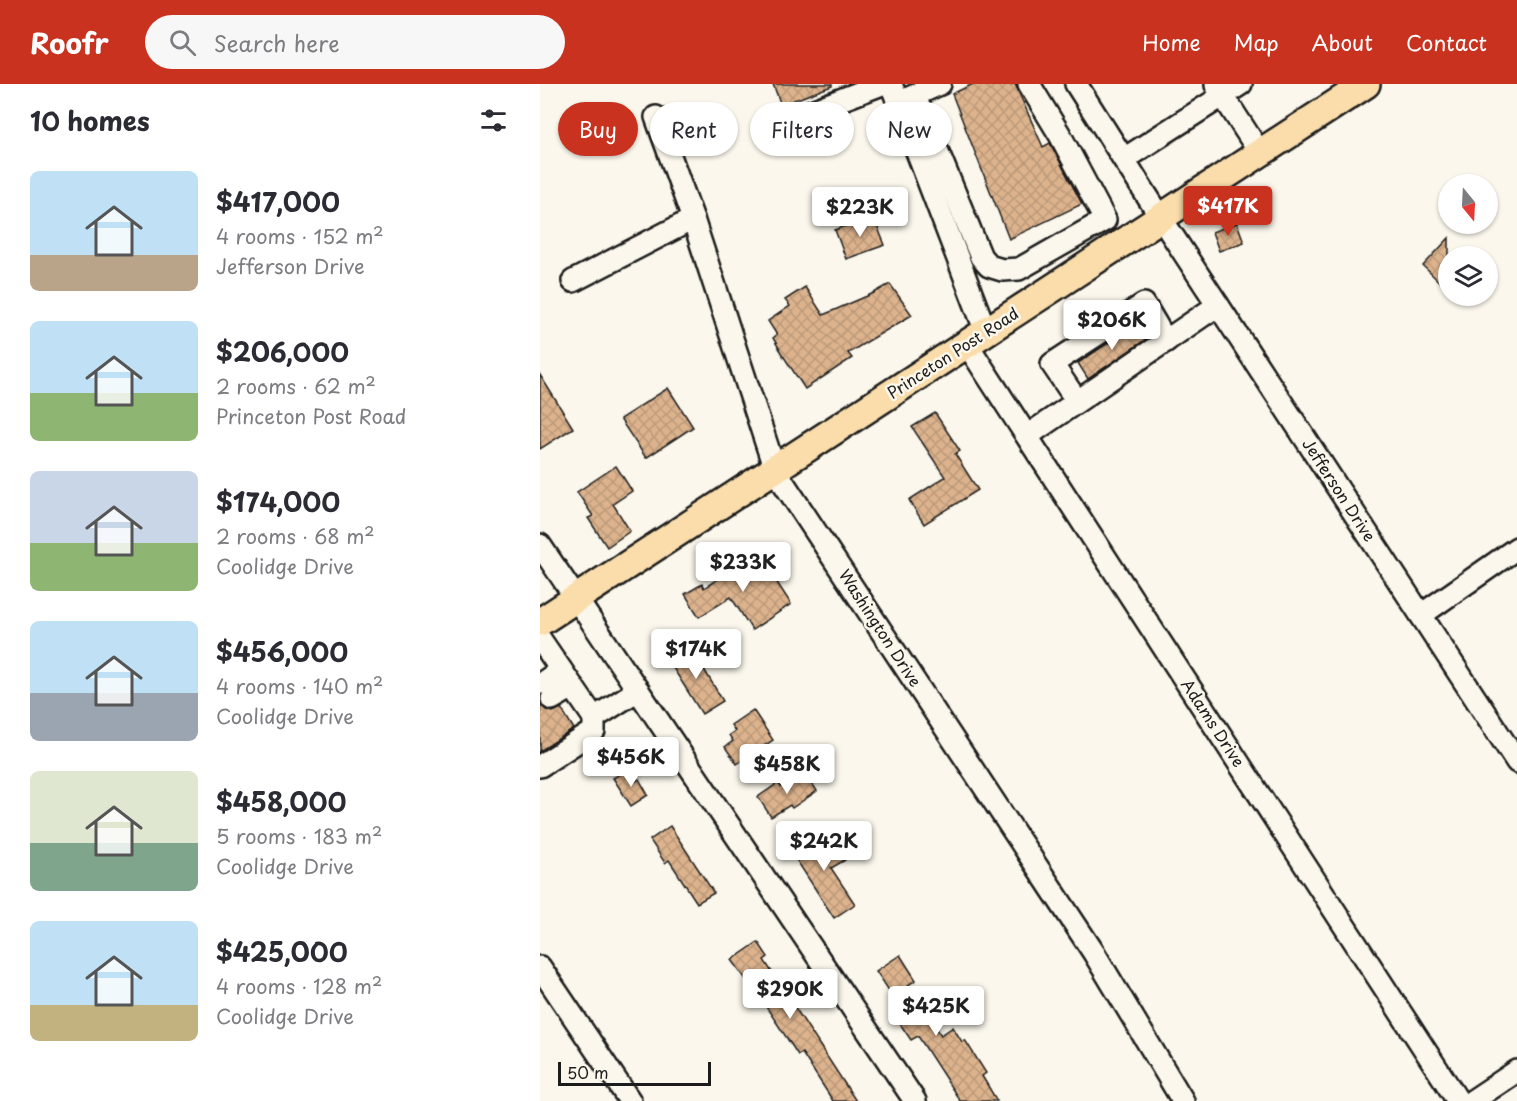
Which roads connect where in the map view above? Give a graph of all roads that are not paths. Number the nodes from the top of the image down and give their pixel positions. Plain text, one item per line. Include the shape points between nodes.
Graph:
1 (882, 84) edge
2 (940, 84) edge
3 (1029, 84) edge
4 (1076, 84) edge
5 (1241, 84) edge
6 (1366, 84) edge
7 (1219, 90) edge
8 (902, 94) edge
9 (835, 102) edge
10 (1260, 153) junction
11 (670, 156) edge
12 (1124, 159) junction
13 (1161, 218) junction
14 (693, 219) junction
15 (1054, 249) junction
16 (981, 258) junction
17 (960, 266) junction
18 (1071, 276) junction
19 (573, 281) dead end
20 (1218, 305) junction
21 (977, 338) junction
22 (1162, 344) junction
23 (1081, 399) junction
24 (1027, 436) junction
25 (775, 470) junction
26 (540, 545) edge
27 (1517, 548) edge
28 (576, 599) junction
29 (1420, 615) junction
30 (540, 622) edge
31 (540, 639) edge
32 (553, 677) edge
33 (638, 690) junction
34 (594, 718) junction
35 (1517, 762) edge
36 (540, 766) edge
37 (540, 967) edge
38 (1517, 1071) edge
39 (630, 1101) edge
40 (915, 1101) edge
41 (1183, 1101) edge
42 (1458, 1101) edge
43 (1472, 1101) edge

1 - 9 street
2 - 8 street
3 - 15 street via 1105,220
4 - 12 street, Jefferson Drive
5 - 7 street
6 - 10 main road, Princeton Post Road
7 - 10 street
7 - 12 street
8 - 16 street
8 - 17 street, Adams Drive
10 - 13 main road, Princeton Post Road
11 - 14 street, Washington Drive
12 - 13 street, Jefferson Drive
13 - 18 main road, Princeton Post Road
13 - 20 street, Jefferson Drive
14 - 19 street
14 - 25 street, Washington Drive
15 - 16 street via 1019,269 988,266
15 - 18 street
16 - 17 street
17 - 21 street, Adams Drive
18 - 21 main road, Princeton Post Road
20 - 22 street
20 - 29 street, Jefferson Drive
21 - 24 street, Adams Drive
21 - 25 main road, Princeton Post Road
22 - 23 street
22 - 23 street via 1144,304 1052,364
23 - 24 street
24 - 42 street, Adams Drive
25 - 28 main road, Princeton Post Road
25 - 41 street, Washington Drive via 1094,953
26 - 28 street
27 - 29 street
28 - 30 main road, Princeton Post Road
28 - 33 street
29 - 35 street, Jefferson Drive
31 - 32 street
32 - 34 street
33 - 34 street
33 - 40 street
34 - 36 street via 594,731
37 - 39 street
38 - 43 street

